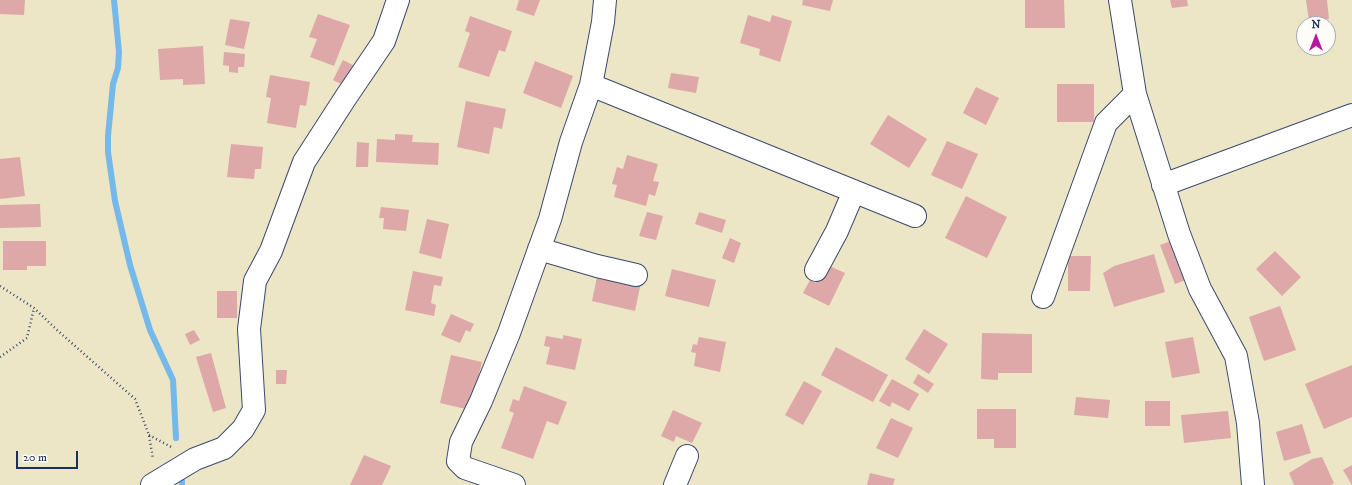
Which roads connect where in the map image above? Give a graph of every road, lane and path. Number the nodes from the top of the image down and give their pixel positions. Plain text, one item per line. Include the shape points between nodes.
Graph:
1 (398, 0) edge
2 (605, 0) edge
3 (1120, 0) edge
4 (591, 85) junction
5 (1135, 94) junction
6 (1352, 115) edge
7 (1163, 185) junction
8 (854, 191) junction
9 (915, 216) dead end
10 (539, 249) junction
11 (816, 270) dead end
12 (636, 275) dead end
13 (0, 286) edge
14 (1043, 297) dead end
15 (34, 308) junction
16 (0, 357) edge
17 (687, 456) dead end
18 (153, 484) edge
19 (514, 485) edge
20 (674, 485) edge
21 (1253, 485) edge

1 - 18 street via 384,41 304,162 271,251 255,281 249,329 254,410 242,429 224,448 195,459
2 - 4 street
3 - 5 street
4 - 8 street
4 - 10 street
5 - 7 street
5 - 14 street via 1106,123
6 - 7 street
7 - 21 street via 1200,289 1236,356 1248,423
8 - 9 street
8 - 11 street via 837,231
10 - 12 street
10 - 19 street via 509,333 461,442 458,461 465,468
13 - 15 path
15 - 16 path via 27,338
15 - 18 path via 135,399 153,452
17 - 20 street

